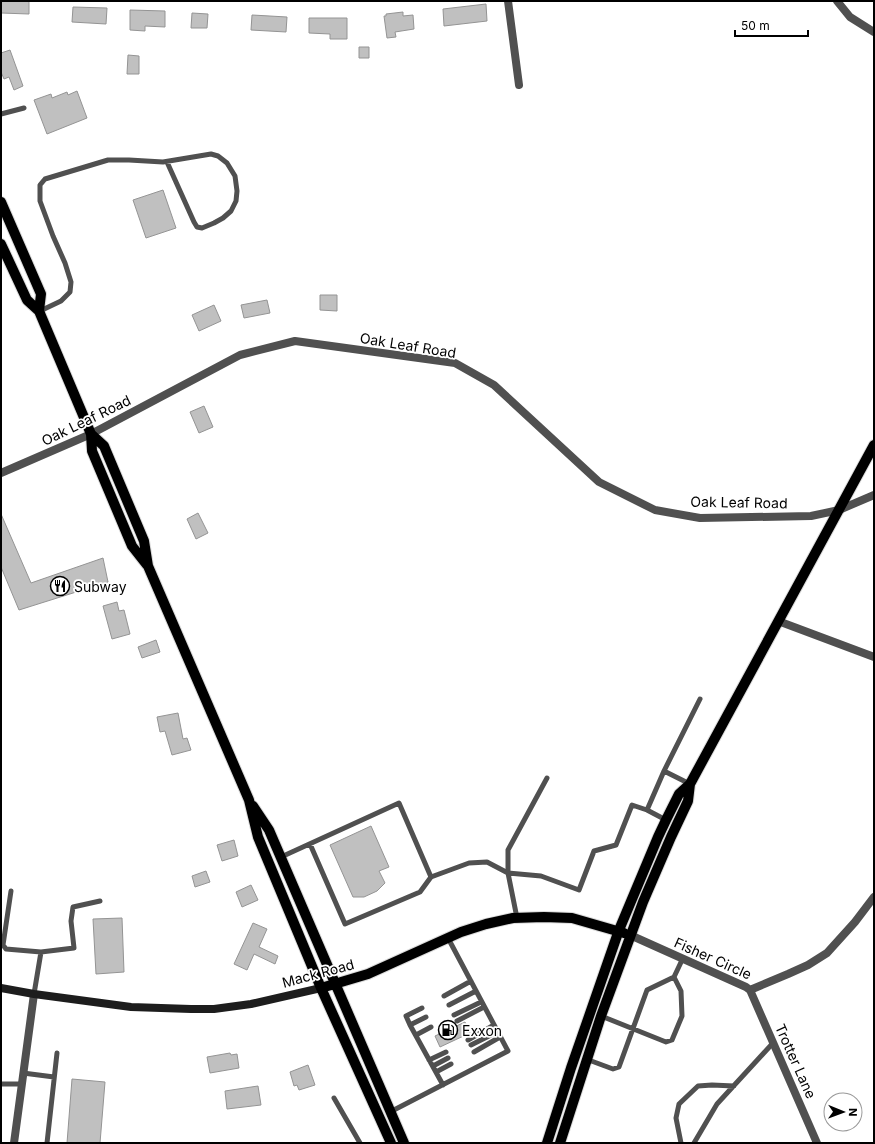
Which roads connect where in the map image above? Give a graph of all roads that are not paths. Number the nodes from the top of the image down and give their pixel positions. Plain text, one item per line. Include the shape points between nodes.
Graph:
1 (508, 1) edge
2 (837, 1) edge
3 (874, 32) edge
4 (520, 85) dead end
5 (24, 108) dead end
6 (1, 114) edge
7 (167, 162) junction
8 (1, 202) edge
9 (1, 244) edge
10 (39, 311) junction
11 (92, 434) junction
12 (874, 445) edge
13 (1, 473) edge
14 (874, 496) edge
15 (839, 510) junction
16 (778, 621) junction
17 (874, 657) edge
18 (700, 699) dead end
19 (664, 771) junction
20 (546, 778) dead end
21 (690, 784) junction
22 (248, 800) junction
23 (647, 810) junction
24 (666, 820) junction
25 (310, 844) junction
26 (281, 857) junction
27 (508, 873) junction
28 (431, 877) junction
29 (11, 891) dead end
30 (874, 897) edge
31 (100, 901) dead end
32 (516, 918) junction
33 (619, 930) junction
34 (630, 935) junction
35 (448, 938) junction
36 (41, 952) junction
37 (684, 958) junction
38 (674, 977) junction
39 (471, 981) junction
40 (336, 984) junction
41 (1, 988) edge
42 (321, 988) junction
43 (750, 990) junction
44 (476, 991) junction
45 (34, 994) junction
46 (444, 996) dead end
47 (482, 1002) junction
48 (449, 1005) dead end
49 (484, 1007) junction
50 (422, 1008) dead end
51 (454, 1015) dead end
52 (601, 1016) junction
53 (426, 1017) dead end
54 (457, 1021) dead end
55 (410, 1025) junction
56 (494, 1025) junction
57 (431, 1027) dead end
58 (633, 1029) junction
59 (498, 1034) junction
60 (416, 1035) junction
61 (774, 1043) junction
62 (446, 1052) dead end
63 (474, 1052) dead end
64 (57, 1053) dead end
65 (448, 1058) dead end
66 (586, 1059) junction
67 (429, 1060) junction
68 (451, 1064) dead end
69 (433, 1066) junction
70 (436, 1072) junction
71 (23, 1073) junction
72 (54, 1077) junction
73 (1, 1084) edge
74 (22, 1084) junction
75 (443, 1085) junction
76 (734, 1086) junction
77 (334, 1098) dead end
78 (390, 1112) junction
79 (14, 1143) edge
80 (48, 1143) edge
81 (360, 1143) edge
82 (391, 1143) edge
83 (404, 1143) edge
84 (547, 1143) edge
85 (560, 1143) edge
86 (681, 1143) edge
87 (694, 1143) edge
88 (817, 1143) edge

1 - 4 street
2 - 3 street via 850,17
5 - 6 lane
7 - 7 lane via 211,154 227,162 235,176 237,191 231,211 214,224 197,227
7 - 10 lane via 108,160 45,179 40,185 40,201 71,282 70,292 61,301
8 - 10 main road via 41,294
9 - 10 main road via 27,300
10 - 11 main road
11 - 13 street, Oak Leaf Road
11 - 15 street, Oak Leaf Road via 240,355 295,341 455,363 494,385 600,482 655,510 700,518 811,516
11 - 22 main road via 92,451 107,488 132,546 148,566
12 - 15 main road
14 - 15 street, Oak Leaf Road
15 - 16 main road
16 - 17 street
16 - 21 main road
18 - 19 lane
19 - 21 lane
19 - 23 lane
20 - 27 lane via 508,850
21 - 24 main road via 679,794
21 - 34 main road via 688,801
22 - 26 main road via 269,830
22 - 42 main road via 258,837
23 - 24 lane
23 - 27 lane via 632,806 616,845 594,851 579,890 541,876
24 - 33 main road
25 - 26 lane
25 - 28 lane via 399,803
25 - 28 lane via 345,924 420,892
26 - 40 main road
27 - 28 lane via 487,862 469,863
27 - 32 lane
29 - 36 lane via 3,945 6,949
30 - 43 street, Fisher Circle via 827,952 808,965
31 - 36 lane via 73,907 71,921 74,948
32 - 33 main road, Mack Road via 572,918
32 - 35 main road, Mack Road via 486,924
33 - 34 main road, Mack Road
33 - 84 main road
34 - 37 street, Fisher Circle
34 - 52 main road
35 - 39 lane
35 - 40 main road, Mack Road via 368,974
36 - 45 lane
37 - 38 lane
37 - 43 street, Fisher Circle
38 - 58 lane via 647,990
38 - 58 lane via 681,991 682,1016 672,1040 666,1042
39 - 44 lane
39 - 46 lane
40 - 42 main road, Mack Road
40 - 78 main road
41 - 45 main road, Mack Road
42 - 45 main road, Mack Road via 251,1004 214,1009 131,1007
42 - 82 main road
43 - 61 street, Trotter Lane
44 - 47 lane
44 - 48 lane
45 - 71 street
47 - 49 lane
47 - 51 lane
49 - 54 lane
49 - 56 lane
50 - 55 lane via 406,1016
52 - 58 lane
52 - 66 main road
53 - 55 lane
55 - 60 lane
56 - 59 lane
56 - 59 lane via 470,1042
57 - 60 lane
58 - 66 lane via 619,1067 613,1069
59 - 63 lane
59 - 75 lane via 508,1051
60 - 67 lane
61 - 76 lane
61 - 88 street, Trotter Lane
62 - 67 lane
64 - 72 lane
65 - 69 lane
66 - 85 main road
67 - 69 lane
68 - 70 lane
69 - 70 lane
70 - 75 lane
71 - 72 lane
71 - 74 street
72 - 80 lane
73 - 74 lane
74 - 79 street
75 - 78 lane
76 - 86 lane via 698,1086 680,1104 676,1118
76 - 87 lane via 717,1104
77 - 81 lane
78 - 83 main road

